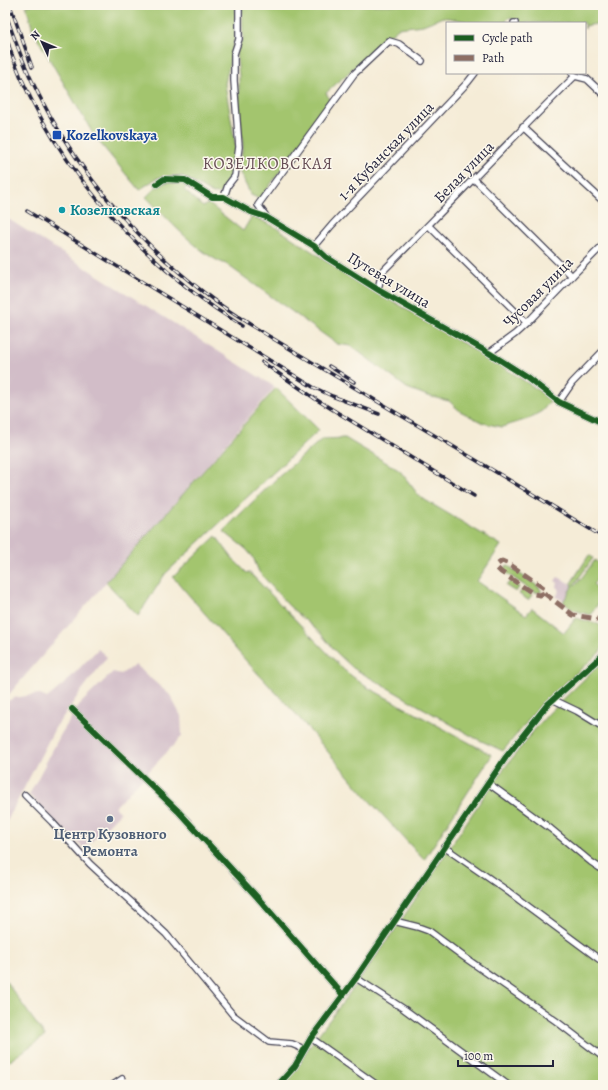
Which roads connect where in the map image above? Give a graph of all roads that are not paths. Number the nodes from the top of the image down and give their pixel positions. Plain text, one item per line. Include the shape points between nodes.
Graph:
1 (238, 5) edge
2 (422, 61) dead end
3 (474, 74) edge
4 (574, 74) edge
5 (603, 94) edge
6 (523, 127) junction
7 (474, 179) junction
8 (157, 184) dead end
9 (224, 197) junction
10 (603, 201) edge
11 (266, 217) junction
12 (428, 226) junction
13 (603, 245) edge
14 (314, 246) junction
15 (572, 276) junction
16 (378, 289) junction
17 (527, 323) junction
18 (603, 351) edge
19 (489, 353) junction
20 (559, 402) junction
21 (603, 423) edge
22 (602, 657) edge
23 (554, 700) junction
24 (72, 709) dead end
25 (603, 728) edge
26 (488, 783) junction
27 (25, 795) dead end
28 (444, 847) junction
29 (603, 870) edge
30 (394, 921) junction
31 (603, 962) edge
32 (356, 978) junction
33 (343, 995) junction
34 (311, 1038) junction
35 (304, 1049) junction
36 (603, 1057) edge
37 (122, 1079) dead end
38 (113, 1085) edge
39 (278, 1085) edge
40 (377, 1085) edge
41 (508, 1085) edge

1 - 9 street via 239,39 234,54 234,68 239,147 236,176 228,185
2 - 11 street via 399,44 390,41 354,74 258,205
3 - 14 street, 1-я Кубанская улица
4 - 5 street via 587,79
4 - 6 street, Белая улица
6 - 7 street, Белая улица
6 - 10 street
7 - 12 street, Белая улица
7 - 15 street
8 - 9 street, Путевая улица via 164,179 185,180 212,197
9 - 11 street, Путевая улица
11 - 14 street, Путевая улица
12 - 16 street, Белая улица via 382,272
12 - 17 street
13 - 15 street, Чусовая улица
14 - 16 street, Путевая улица via 326,257
15 - 17 street, Чусовая улица
16 - 19 street, Путевая улица
17 - 19 street, Чусовая улица
18 - 20 street via 572,383
19 - 20 street, Путевая улица via 527,377
20 - 21 street, Путевая улица
22 - 23 street
23 - 25 street
23 - 26 street via 547,705
24 - 33 street via 178,811
26 - 28 street
26 - 29 street
27 - 35 street via 90,864 166,934 233,1015 269,1042 292,1044
28 - 30 street
28 - 31 street
30 - 32 street
30 - 36 street via 429,931 556,1020
32 - 33 street
32 - 41 street via 404,1009
33 - 34 street
34 - 35 street
34 - 40 street
35 - 39 street via 295,1066
37 - 38 street

